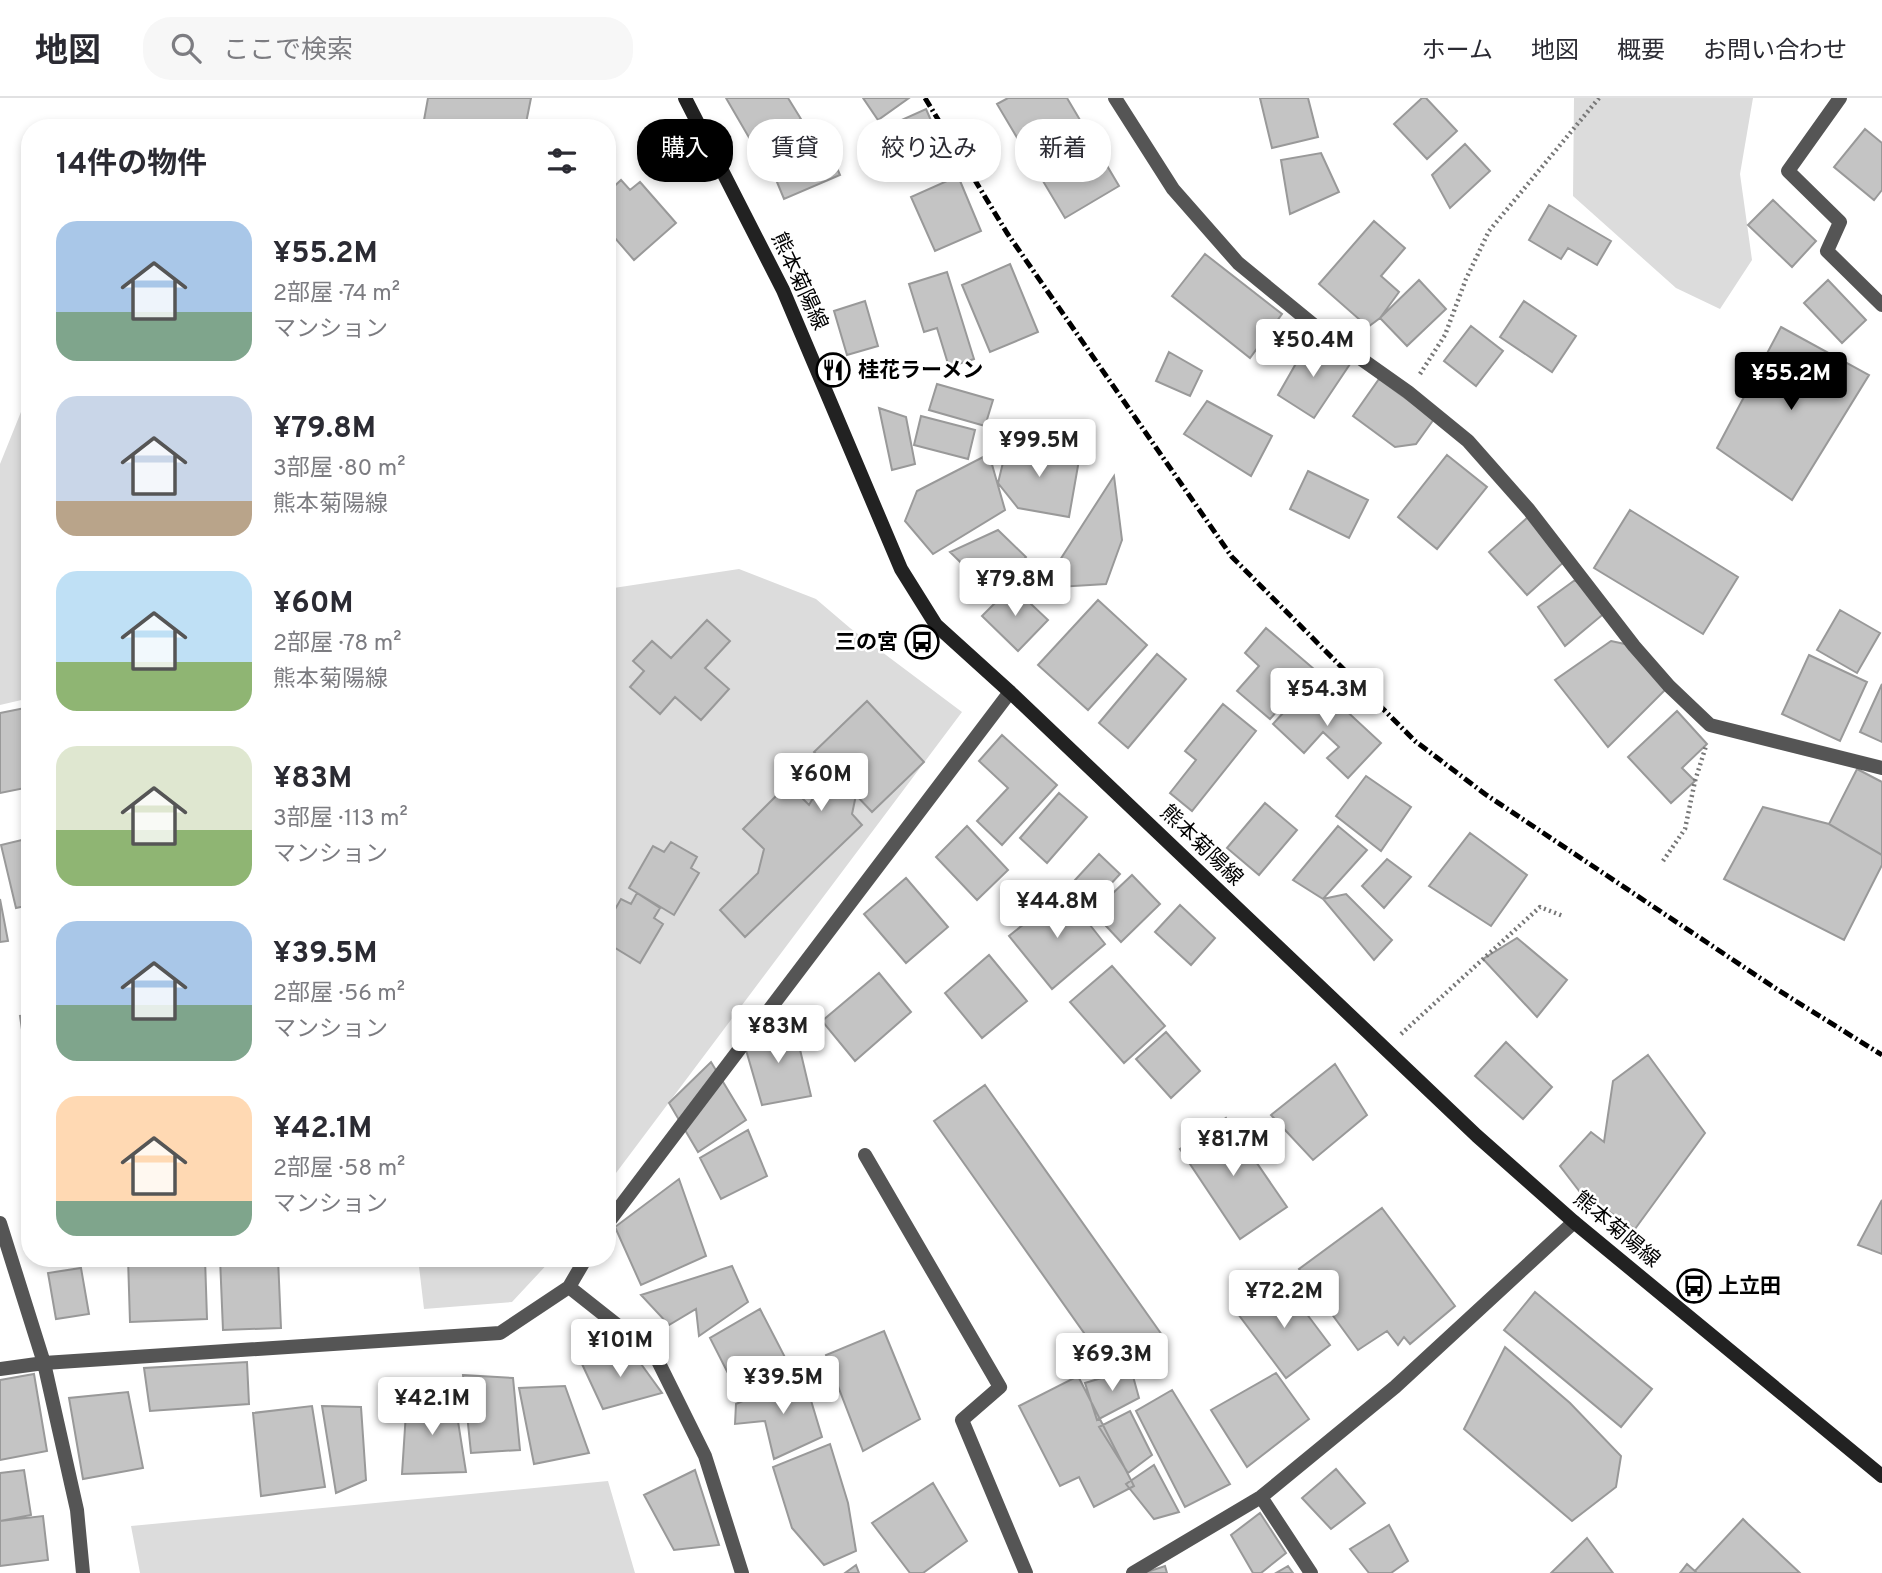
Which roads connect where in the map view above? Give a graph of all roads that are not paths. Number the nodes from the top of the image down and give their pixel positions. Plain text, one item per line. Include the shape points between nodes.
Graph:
1 (685, 98) edge
2 (1115, 98) edge
3 (1840, 98) edge
4 (1882, 305) edge
5 (1010, 692) junction
6 (1882, 768) edge
7 (865, 1155) dead end
8 (616, 1212) edge
9 (1574, 1222) junction
10 (0, 1223) edge
11 (581, 1267) edge
12 (569, 1287) junction
13 (44, 1363) junction
14 (0, 1369) edge
15 (1882, 1476) edge
16 (1261, 1497) junction
17 (83, 1573) edge
18 (743, 1573) edge
19 (1026, 1573) edge
20 (1133, 1573) edge
21 (1311, 1573) edge

1 - 5 main road, 熊本菊陽線 via 783,290 901,569 936,625
2 - 6 street via 1173,189 1238,263 1316,327 1408,392 1476,451 1530,510 1668,686 1710,725
3 - 4 street via 1788,171 1840,222 1827,251
5 - 8 street
5 - 9 main road, 熊本菊陽線 via 1477,1136
7 - 19 street via 1000,1387 962,1420
9 - 15 main road, 熊本菊陽線
9 - 16 street via 1395,1387
10 - 13 street
11 - 12 street
12 - 13 street via 499,1333
12 - 18 street via 655,1355 705,1455
13 - 14 street
13 - 17 street via 77,1510
16 - 20 street
16 - 21 street

